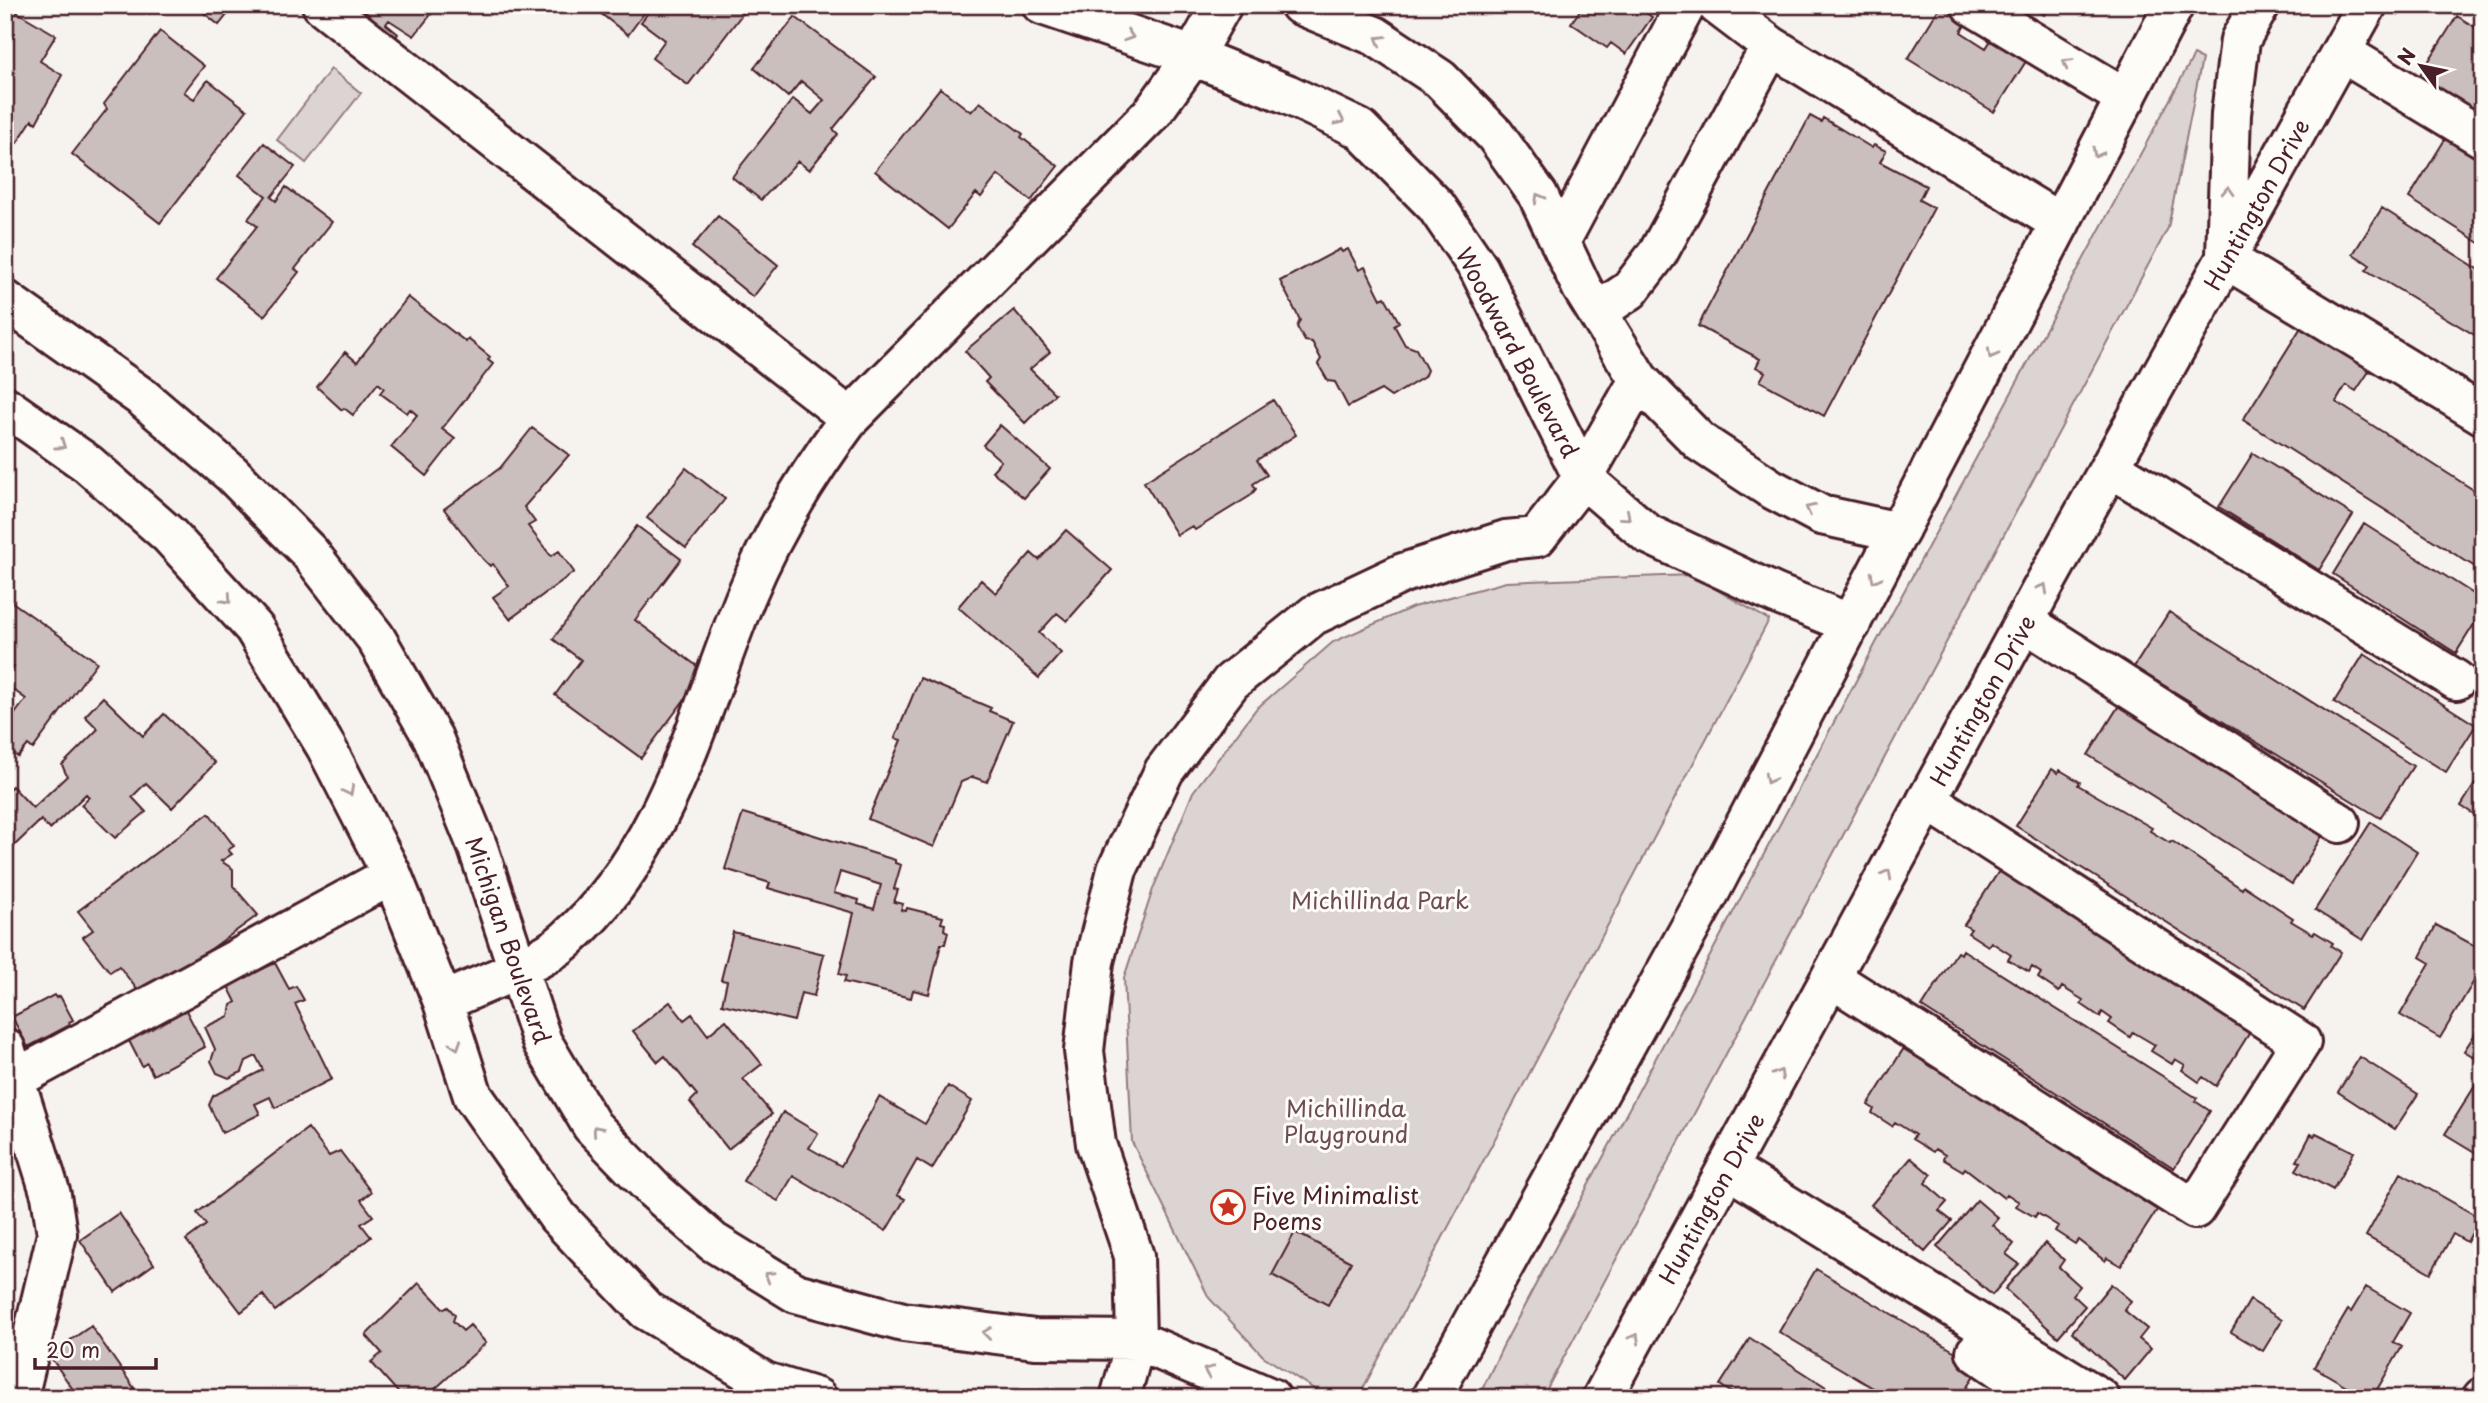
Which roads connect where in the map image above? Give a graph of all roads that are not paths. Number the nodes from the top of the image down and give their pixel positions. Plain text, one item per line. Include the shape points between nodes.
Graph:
1 (322, 5) edge
2 (1042, 5) edge
3 (1222, 5) edge
4 (1300, 5) edge
5 (1686, 5) edge
6 (1717, 5) edge
7 (1971, 5) edge
8 (2174, 5) edge
9 (2260, 5) edge
10 (2367, 5) edge
11 (1771, 46) junction
12 (2341, 52) junction
13 (1193, 56) junction
14 (2126, 98) junction
15 (2483, 138) edge
16 (2060, 223) junction
17 (1560, 242) junction
18 (2226, 259) junction
19 (5, 300) edge
20 (1599, 311) junction
21 (1639, 380) junction
22 (5, 405) edge
23 (2483, 415) edge
24 (850, 418) junction
25 (2110, 467) junction
26 (1583, 478) junction
27 (1899, 532) junction
28 (2025, 622) junction
29 (1851, 624) junction
30 (2456, 680) dead end
31 (1927, 800) junction
32 (2340, 823) dead end
33 (392, 875) junction
34 (516, 968) junction
35 (1831, 978) junction
36 (443, 1002) junction
37 (11, 1063) edge
38 (1722, 1178) junction
39 (1136, 1340) junction
40 (14, 1394) edge
41 (817, 1398) edge
42 (1120, 1398) edge
43 (1270, 1398) edge
44 (1431, 1398) edge
45 (1602, 1398) edge
46 (2043, 1398) edge
47 (2100, 1398) edge

1 - 24 street
2 -> 13 street, Woodward Boulevard
3 - 13 street
17 -> 4 street via 1538,195 1495,135 1440,79 1375,36
5 - 17 street
6 - 11 street
14 -> 7 street
8 - 14 street
18 -> 9 street via 2231,114 2239,52
10 - 12 street, Huntington Drive
11 - 16 street
11 - 20 street via 1658,253 1630,290
12 - 15 street
12 - 18 street, Huntington Drive
13 - 24 street via 1153,112
13 -> 26 street, Woodward Boulevard via 1360,129 1436,206 1479,268
14 -> 16 street
16 -> 27 street
17 - 20 street
18 - 23 street
18 - 25 street, Huntington Drive
19 - 34 street, Michigan Boulevard via 143,398 232,474 309,552 375,637 433,738 478,848
20 - 21 street
21 - 26 street
27 -> 21 street via 1821,514 1770,488 1700,442
22 -> 33 street via 88,464 169,535 254,628 326,747
24 - 34 street via 807,476 746,595 671,794 633,858 595,912 565,940
28 -> 25 street, Huntington Drive
25 - 30 street
26 -> 29 street, Woodward Boulevard via 1647,534
26 - 39 street via 1536,537 1506,540 1403,573 1314,615 1231,682 1164,771 1117,870 1094,962 1084,1051 1096,1144 1133,1256
27 -> 29 street
28 - 31 street, Huntington Drive
28 - 32 street
29 -> 44 street via 1711,890
35 -> 31 street, Huntington Drive
31 - 35 street via 2301,1042 2194,1209
33 - 36 street
33 - 37 street
34 - 36 street
39 -> 34 street, Michigan Boulevard via 1035,1339 903,1322 796,1293 713,1242 592,1126 542,1042
38 -> 35 street, Huntington Drive
36 -> 41 street via 473,1096 558,1217 646,1310 765,1382
37 - 40 street via 51,1195 57,1234
45 -> 38 street, Huntington Drive
38 - 46 street
38 - 47 street
39 - 42 street
43 -> 39 street, Michigan Boulevard

